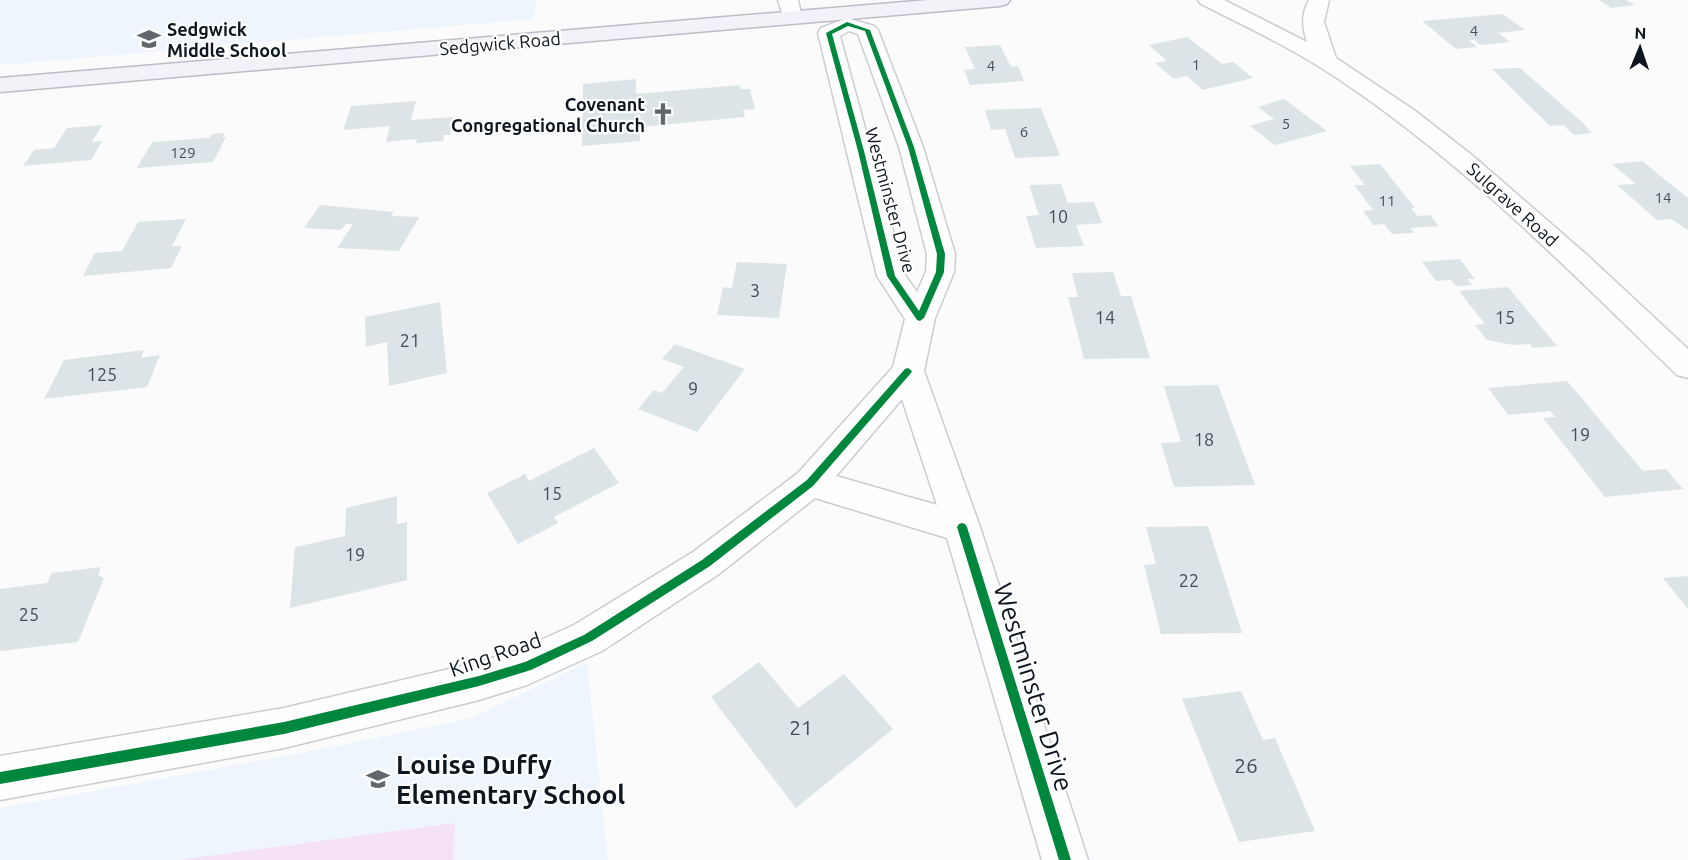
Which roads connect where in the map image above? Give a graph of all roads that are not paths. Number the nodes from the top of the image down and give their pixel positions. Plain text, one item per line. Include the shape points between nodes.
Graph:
1 (1000, 0) edge
2 (1208, 0) edge
3 (1319, 0) edge
4 (790, 9) edge
5 (845, 19) junction
6 (1325, 58) junction
7 (27, 82) junction
8 (0, 85) edge
9 (0, 93) edge
10 (920, 318) junction
11 (1688, 367) edge
12 (908, 371) junction
13 (810, 483) junction
14 (962, 527) junction
15 (0, 778) edge
16 (1065, 860) edge

1 - 5 main road, Sedgwick Road
2 - 6 street, Sulgrave Road via 1280,32
3 - 6 street via 1313,29
4 - 5 main road, Sedgwick Road
4 - 7 main road, Sedgwick Road
5 - 10 street, Westminster Drive via 829,33 891,276
5 - 10 street, Westminster Drive via 867,30 911,147 937,238 940,272
6 - 11 street, Sulgrave Road via 1405,113 1496,185
7 - 8 main road, Sedgwick Road
7 - 9 street
10 - 12 street, Westminster Drive
12 - 13 street, King Road
12 - 14 street, Westminster Drive
13 - 14 street
13 - 15 street, King Road via 706,563 588,638 527,666 284,728
14 - 16 street, Westminster Drive

